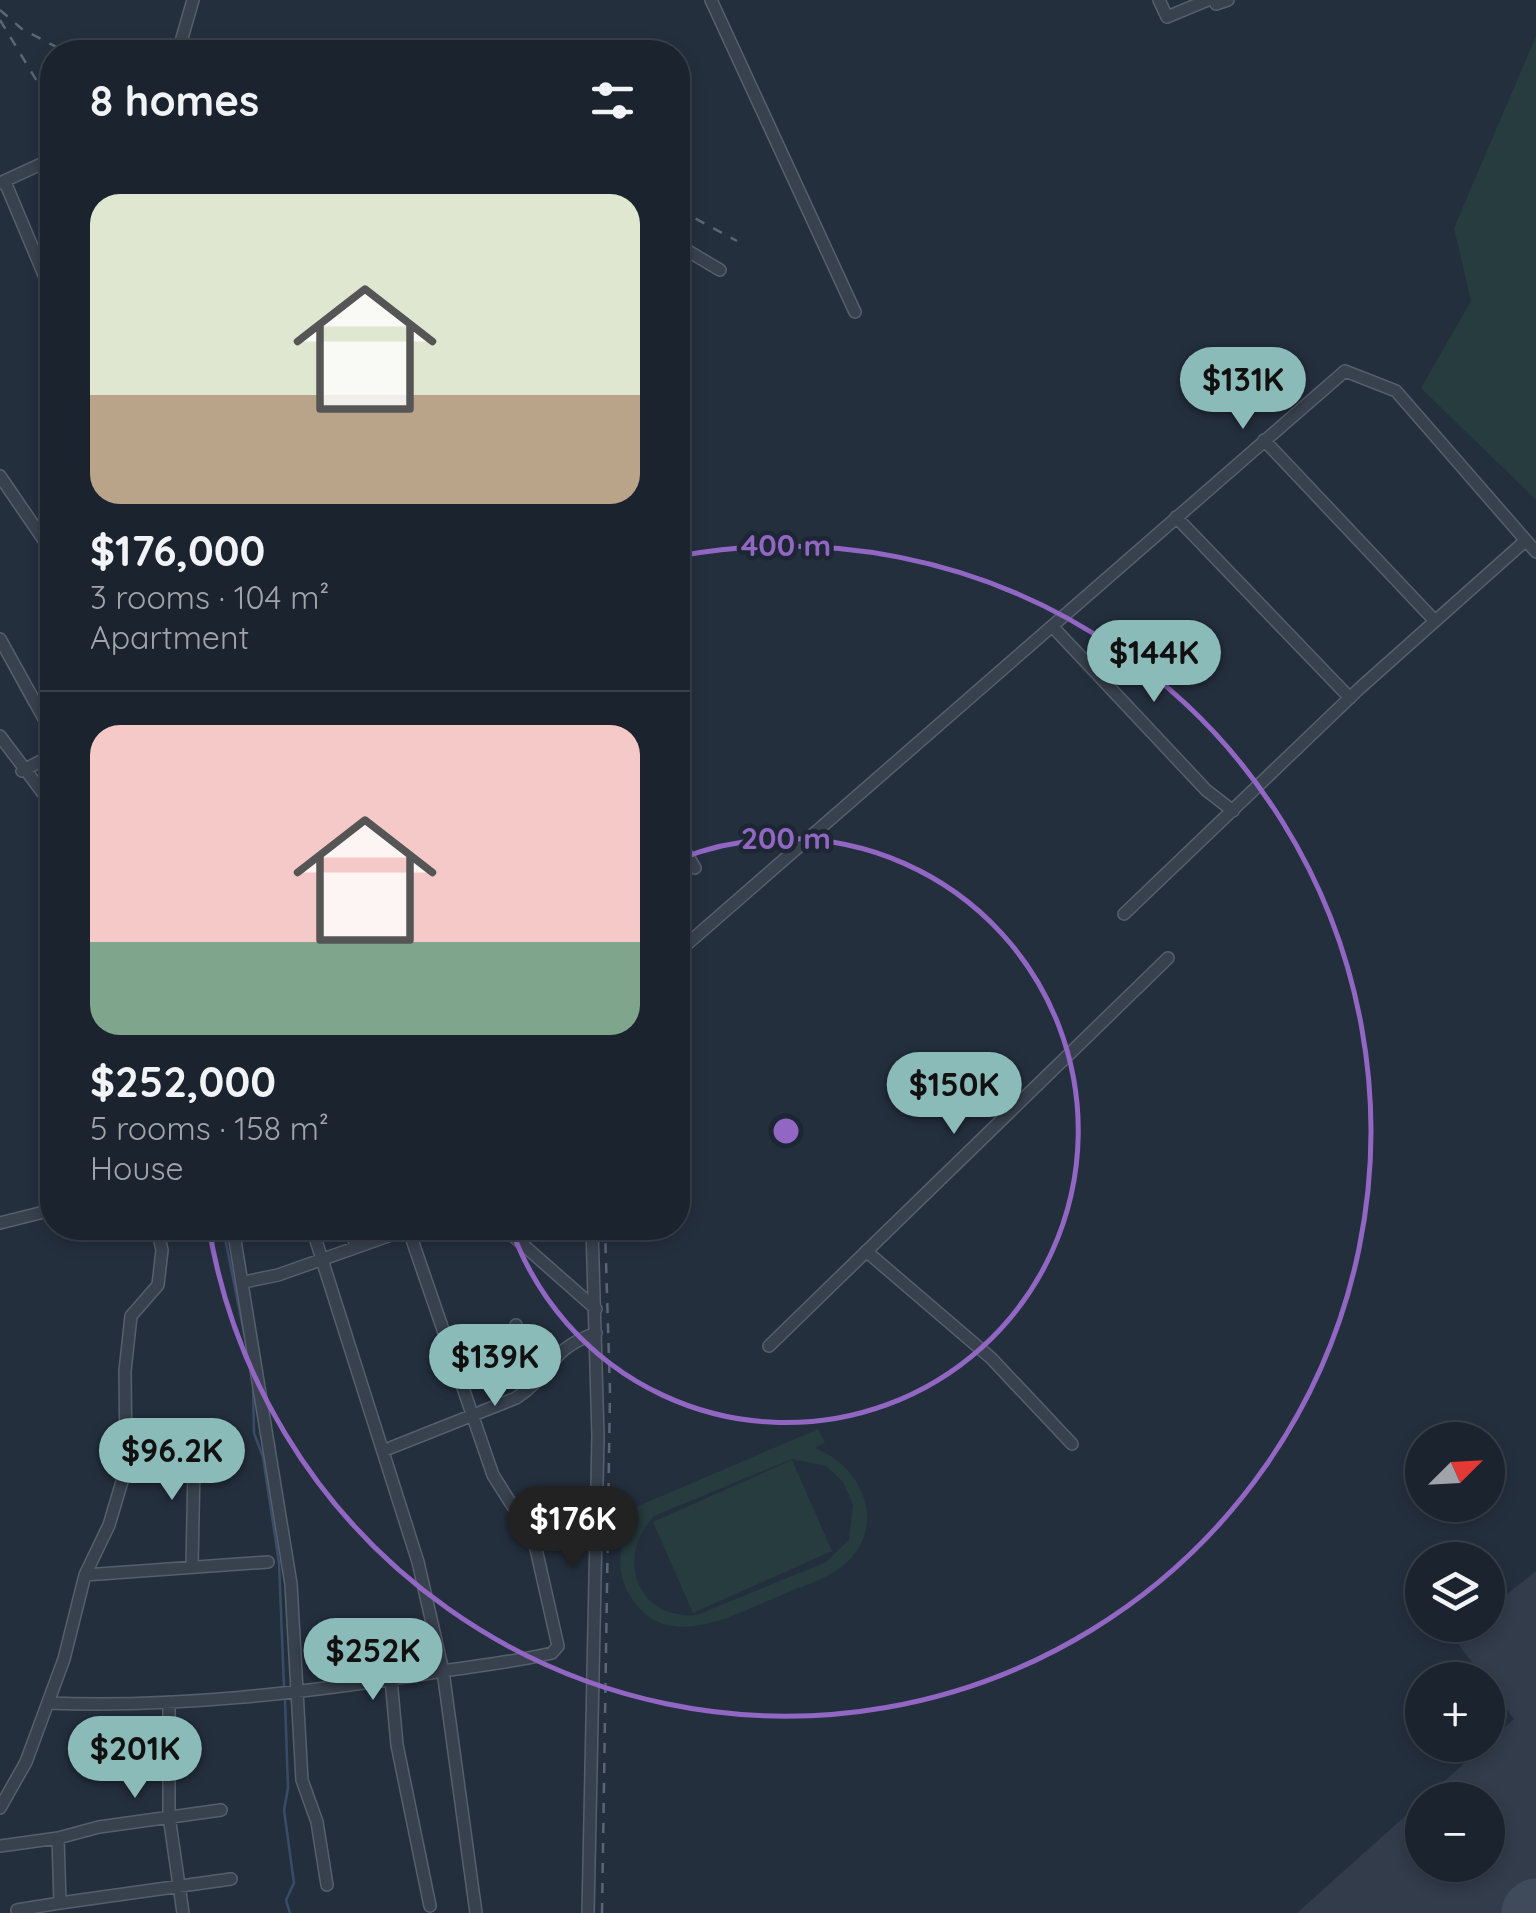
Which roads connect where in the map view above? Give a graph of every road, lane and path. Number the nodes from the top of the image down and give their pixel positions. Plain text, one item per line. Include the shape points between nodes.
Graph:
1 (194, 0) edge
2 (711, 0) edge
3 (1159, 0) edge
4 (1212, 0) edge
5 (1228, 0) edge
6 (182, 40) edge
7 (40, 165) edge
8 (2, 183) edge
9 (690, 252) edge
10 (40, 267) edge
11 (720, 270) dead end
12 (855, 312) dead end
13 (1265, 440) junction
14 (0, 476) edge
15 (1176, 517) junction
16 (40, 534) edge
17 (1524, 542) junction
18 (1536, 552) edge
19 (1436, 621) junction
20 (1052, 626) junction
21 (0, 639) edge
22 (1350, 698) junction
23 (40, 711) edge
24 (0, 736) edge
25 (40, 761) edge
26 (24, 770) junction
27 (40, 789) edge
28 (1233, 811) junction
29 (690, 859) edge
30 (695, 868) dead end
31 (1124, 914) dead end
32 (690, 942) edge
33 (1168, 958) dead end
34 (40, 1213) edge
35 (0, 1223) edge
36 (159, 1240) edge
37 (235, 1240) edge
38 (315, 1240) edge
39 (354, 1240) edge
40 (375, 1240) edge
41 (412, 1240) edge
42 (518, 1240) edge
43 (593, 1240) edge
44 (356, 1247) junction
45 (866, 1251) junction
46 (321, 1259) junction
47 (244, 1282) junction
48 (596, 1309) junction
49 (516, 1324) dead end
50 (596, 1334) junction
51 (769, 1346) dead end
52 (538, 1380) junction
53 (476, 1418) junction
54 (1072, 1444) dead end
55 (385, 1450) junction
56 (126, 1468) junction
57 (268, 1562) dead end
58 (192, 1565) junction
59 (85, 1575) junction
60 (443, 1671) junction
61 (392, 1679) junction
62 (298, 1691) junction
63 (170, 1702) junction
64 (48, 1703) junction
65 (0, 1808) edge
66 (221, 1810) dead end
67 (169, 1816) junction
68 (58, 1838) junction
69 (0, 1846) edge
70 (232, 1879) dead end
71 (328, 1886) dead end
72 (179, 1888) junction
73 (60, 1903) junction
74 (430, 1906) dead end
75 (0, 1909) edge
76 (17, 1912) edge
77 (183, 1913) edge
78 (476, 1913) edge
79 (588, 1913) edge

1 - 6 street
2 - 12 street
3 - 4 street via 1167,16
4 - 5 street
7 - 8 street
8 - 10 street
9 - 11 street
13 - 15 street
13 - 17 street via 1344,372 1396,392
13 - 19 street
14 - 16 street
15 - 20 street
15 - 22 street
17 - 18 street
17 - 19 street
19 - 22 street
20 - 28 street
20 - 32 street
21 - 23 street
22 - 28 street
24 - 26 street
25 - 26 street
26 - 27 street
28 - 31 street
29 - 30 street
33 - 45 street
34 - 35 street
36 - 56 street via 158,1285 132,1316
37 - 47 street
38 - 46 street
39 - 44 street
40 - 44 street
41 - 53 street
42 - 48 street
43 - 48 street
44 - 46 street
45 - 51 street
45 - 54 street via 991,1358
46 - 47 street
46 - 55 street
47 - 62 street via 289,1567
48 - 50 street
49 - 52 street
50 - 52 street via 567,1344
50 - 79 street
52 - 53 street
53 - 55 street
53 - 60 street via 493,1475 534,1540 558,1646 501,1666
55 - 60 street
56 - 58 street via 194,1468
56 - 59 street
57 - 58 street
58 - 59 street
59 - 64 street
60 - 61 street
60 - 78 street
61 - 62 street
61 - 74 street via 397,1745
62 - 63 street
62 - 71 street via 302,1780
63 - 64 street
63 - 67 street
64 - 65 street
66 - 67 street
67 - 68 street
67 - 72 street
68 - 69 street
68 - 73 street
70 - 72 street
72 - 73 street
72 - 77 street
73 - 76 street
75 - 76 street

